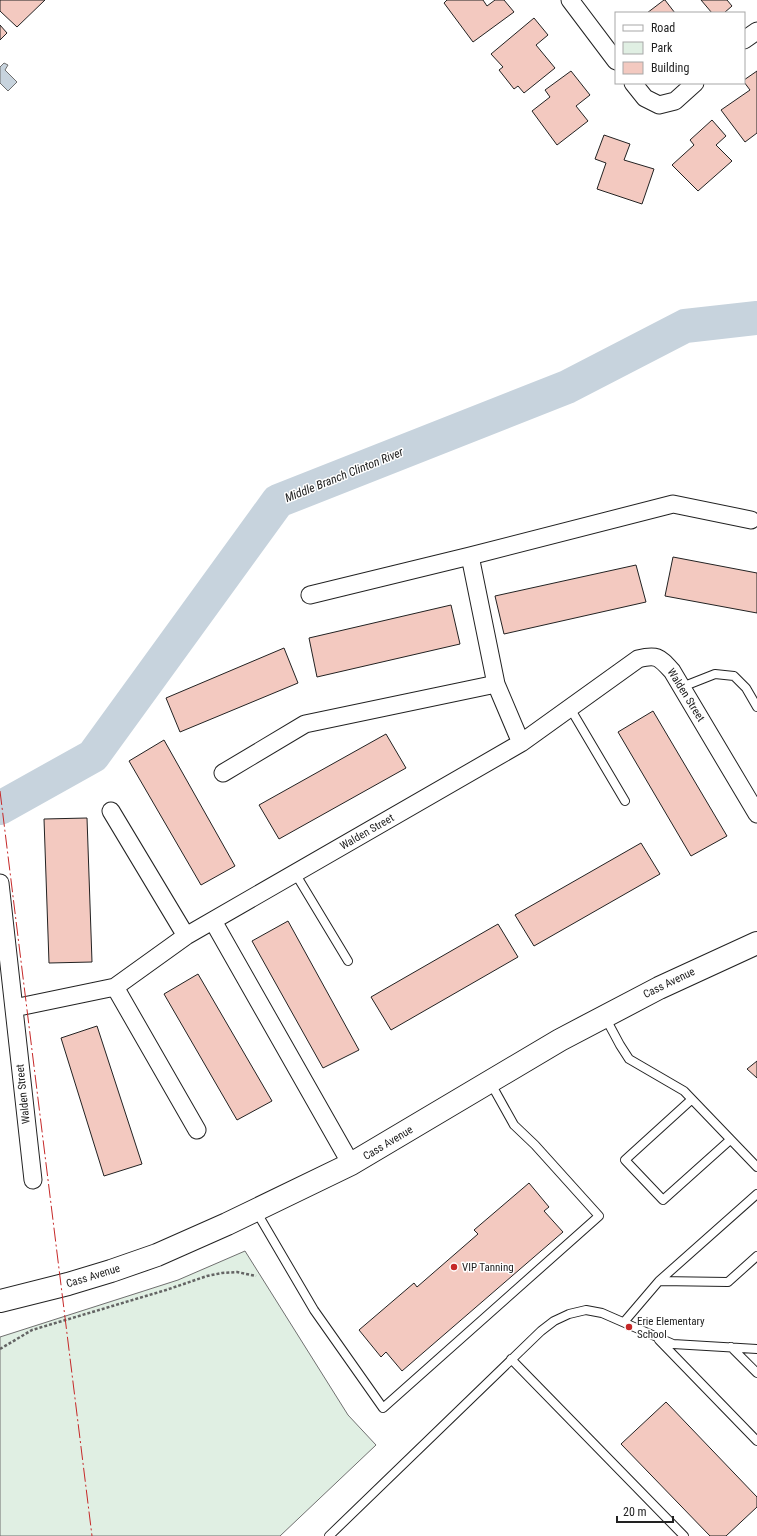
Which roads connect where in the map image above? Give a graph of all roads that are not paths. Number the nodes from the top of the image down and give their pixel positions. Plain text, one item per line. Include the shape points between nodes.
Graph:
1 (570, 0) edge
2 (757, 31) edge
3 (745, 39) edge
4 (615, 60) edge
5 (634, 84) edge
6 (694, 84) edge
7 (751, 520) dead end
8 (470, 556) junction
9 (310, 595) dead end
10 (496, 684) junction
11 (682, 686) junction
12 (757, 707) edge
13 (570, 708) junction
14 (522, 743) junction
15 (223, 772) dead end
16 (625, 801) dead end
17 (111, 811) dead end
18 (757, 814) edge
19 (296, 873) junction
20 (0, 883) edge
21 (213, 921) junction
22 (186, 936) junction
23 (757, 942) edge
24 (4, 949) edge
25 (348, 962) dead end
26 (115, 987) junction
27 (14, 1008) junction
28 (605, 1016) junction
29 (490, 1082) junction
30 (691, 1100) junction
31 (197, 1130) dead end
32 (730, 1140) junction
33 (351, 1164) junction
34 (757, 1167) edge
35 (33, 1180) dead end
36 (757, 1194) edge
37 (255, 1210) junction
38 (757, 1256) edge
39 (659, 1281) junction
40 (0, 1301) edge
41 (624, 1322) junction
42 (655, 1336) junction
43 (731, 1347) junction
44 (757, 1348) edge
45 (512, 1359) junction
46 (757, 1373) edge
47 (757, 1441) edge
48 (329, 1536) edge
49 (684, 1536) edge

1 - 4 street
2 - 3 street
5 - 6 street via 645,98 659,105 675,101
7 - 8 street via 673,504
8 - 9 street
8 - 10 street
10 - 14 street
10 - 15 street via 305,724
11 - 12 lane via 715,674 734,676 746,688
11 - 13 street, Walden Street via 663,660 651,656 638,659 627,666
11 - 18 street, Walden Street
13 - 14 street, Walden Street
13 - 16 lane
14 - 19 street, Walden Street
17 - 22 street
19 - 21 street, Walden Street
19 - 25 lane
20 - 24 street, Walden Street
21 - 22 street, Walden Street
21 - 33 street
22 - 26 street, Walden Street
23 - 28 main road, Cass Avenue
24 - 27 street, Walden Street
26 - 27 street, Walden Street
26 - 31 street
27 - 35 street, Walden Street
28 - 29 main road, Cass Avenue
28 - 30 lane via 629,1059 684,1092
29 - 33 main road, Cass Avenue
29 - 37 lane via 514,1126 535,1145 599,1216 383,1408 314,1310
30 - 32 lane
30 - 32 lane via 625,1160 663,1200
32 - 34 lane
33 - 37 main road, Cass Avenue
36 - 39 lane
37 - 40 main road, Cass Avenue via 202,1236 143,1260 68,1284
38 - 39 lane via 728,1282
39 - 41 lane
41 - 42 lane
41 - 45 lane via 586,1310 569,1314 541,1331
42 - 43 lane via 672,1344
42 - 47 lane
43 - 44 lane
43 - 46 lane
45 - 48 lane
45 - 49 lane

